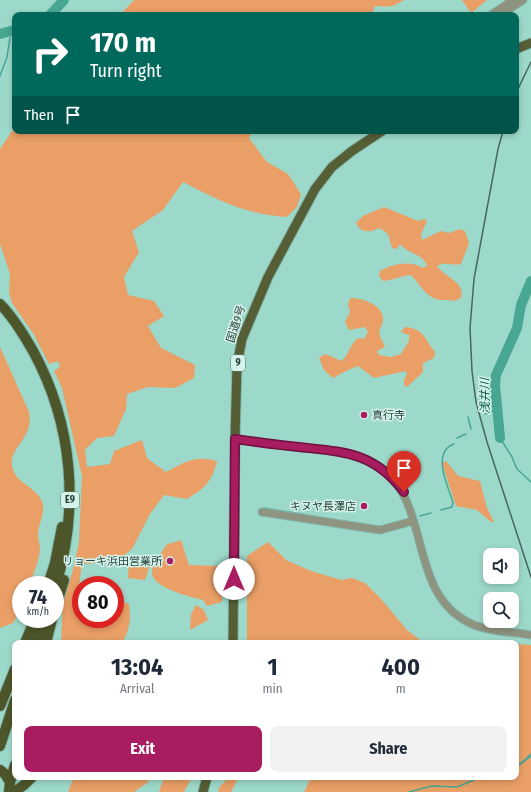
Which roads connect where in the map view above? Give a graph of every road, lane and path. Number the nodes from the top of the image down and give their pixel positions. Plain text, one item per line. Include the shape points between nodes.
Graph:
1 (513, 0) edge
2 (523, 0) edge
3 (495, 12) edge
4 (505, 12) edge
5 (531, 43) edge
6 (519, 48) edge
7 (378, 134) edge
8 (1, 305) edge
9 (58, 412) junction
10 (235, 439) junction
11 (70, 503) junction
12 (262, 512) dead end
13 (413, 521) junction
14 (50, 576) edge
15 (58, 576) edge
16 (64, 578) edge
17 (31, 628) edge
18 (41, 628) edge
19 (50, 628) edge
20 (529, 634) edge
21 (26, 640) edge
22 (37, 640) edge
23 (47, 640) edge
24 (233, 640) edge
25 (12, 672) edge
26 (12, 676) edge
27 (0, 698) edge
28 (0, 706) edge
29 (12, 709) edge
30 (0, 746) edge
31 (12, 770) edge
32 (6, 780) edge
33 (29, 780) edge
34 (207, 780) edge
35 (14, 792) edge
36 (203, 792) edge

1 - 3 street
2 - 4 street
5 - 6 highway
7 - 10 highway, 国道9号 / 9 via 352,151 324,177 268,277 242,339 237,365
8 - 9 highway, E9 via 22,332 38,360
9 - 11 highway, E9 via 67,453
9 - 16 highway via 66,430 77,502 71,553
10 - 13 street via 353,454 375,464 392,476 404,492
10 - 24 highway, 国道9号 / 9
11 - 14 highway via 63,516
11 - 15 highway, E9 via 65,551
12 - 13 street via 380,530
13 - 20 street via 435,590 449,608 483,628
17 - 21 highway
18 - 22 highway
19 - 23 highway
25 - 27 highway
26 - 28 highway
29 - 30 highway
31 - 32 highway
33 - 35 highway
34 - 36 highway

